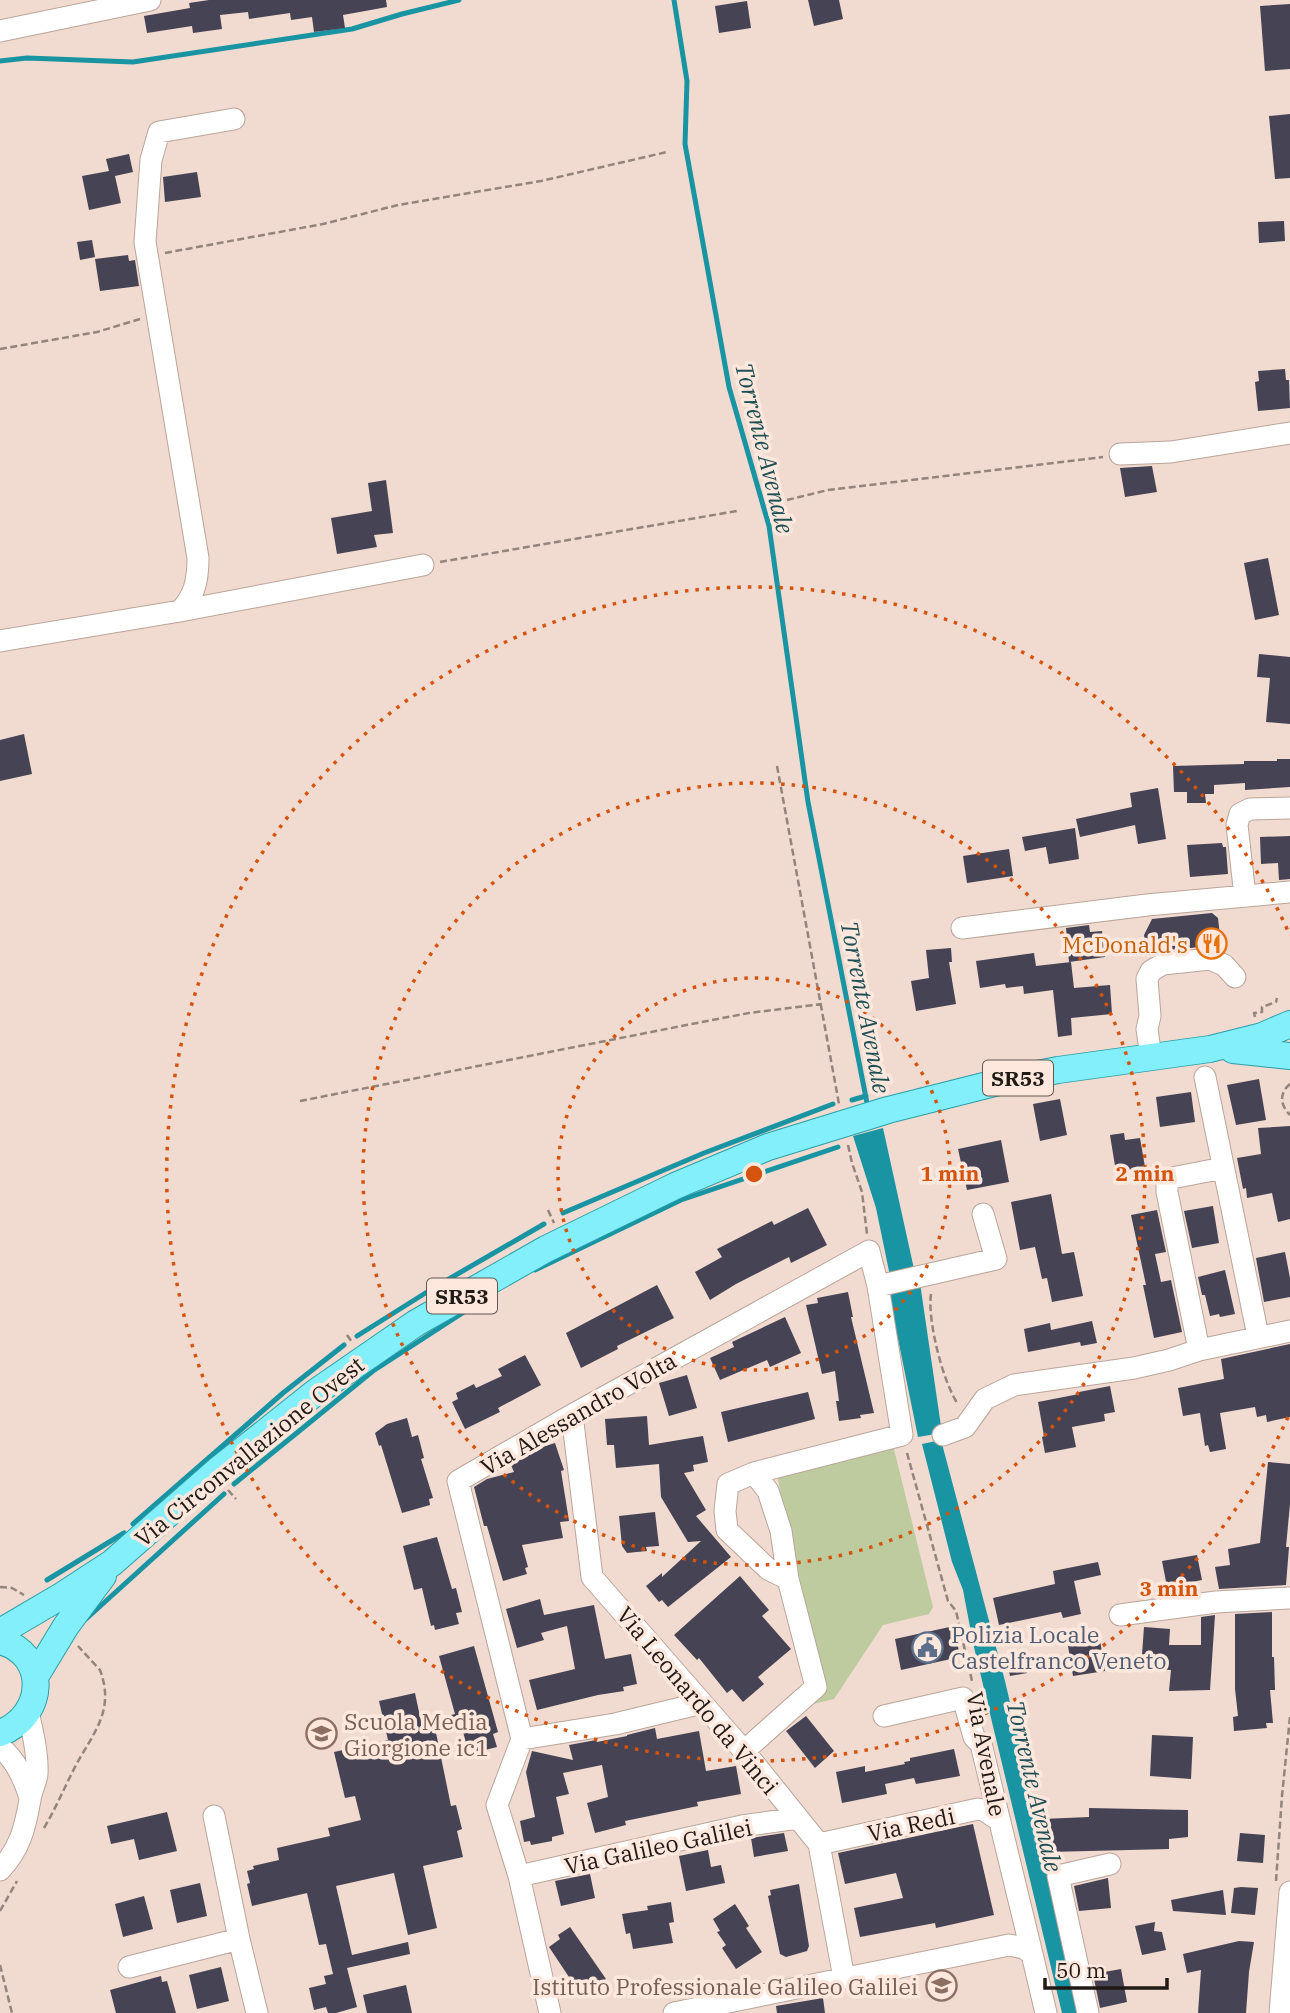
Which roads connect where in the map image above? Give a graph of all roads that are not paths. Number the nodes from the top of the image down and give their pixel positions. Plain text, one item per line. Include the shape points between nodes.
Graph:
1 (150, 0) edge
2 (0, 31) edge
3 (234, 119) dead end
4 (1290, 433) edge
5 (1120, 454) road end
6 (423, 565) road end
7 (180, 611) junction
8 (0, 641) edge
9 (1290, 808) edge
10 (1290, 892) edge
11 (1245, 896) junction
12 (962, 928) dead end
13 (1236, 977) dead end
14 (1290, 1024) edge
15 (1210, 1049) junction
16 (1290, 1056) edge
17 (1151, 1057) junction
18 (1205, 1077) dead end
19 (1223, 1168) junction
20 (983, 1214) dead end
21 (885, 1285) junction
22 (1290, 1331) edge
23 (1258, 1336) junction
24 (1199, 1350) junction
25 (572, 1415) junction
26 (943, 1435) dead end
27 (754, 1473) junction
28 (112, 1563) junction
29 (788, 1579) junction
30 (1290, 1598) edge
31 (1120, 1615) dead end
32 (0, 1632) edge
33 (0, 1641) edge
34 (35, 1677) junction
35 (702, 1703) junction
36 (28, 1713) junction
37 (884, 1716) dead end
38 (0, 1733) edge
39 (522, 1739) junction
40 (0, 1747) edge
41 (744, 1751) junction
42 (30, 1798) junction
43 (214, 1816) dead end
44 (798, 1818) junction
45 (1000, 1821) junction
46 (819, 1844) junction
47 (1110, 1864) dead end
48 (0, 1870) edge
49 (519, 1877) junction
50 (1282, 1892) edge
51 (239, 1940) junction
52 (1033, 1955) junction
53 (129, 1968) dead end
54 (844, 1978) junction
55 (257, 2013) edge
56 (550, 2013) edge
57 (674, 2013) edge
58 (1046, 2013) edge
59 (1088, 2013) edge
60 (1280, 2013) edge

1 - 2 street
3 - 7 street via 159,132 151,160 145,242 198,558 195,589
4 - 5 street via 1171,452
6 - 7 street
7 - 8 street
9 - 11 street via 1251,809 1240,814 1237,825
10 - 11 street
11 - 12 street
13 - 17 street via 1210,958 1168,963 1151,971 1147,979 1152,993 1147,1029
14 - 15 main road, Via Circonvallazione Ovest / SR53
15 - 16 main road, Via Circonvallazione Ovest / SR53
15 - 17 main road, Via Circonvallazione Ovest / SR53
17 - 28 main road, Via Circonvallazione Ovest / SR53 via 1011,1079 847,1121 768,1147 676,1186 546,1249 416,1323 316,1392
18 - 19 street
19 - 23 street
19 - 24 street via 1172,1178 1167,1184
20 - 21 street via 996,1259
21 - 25 street, Via Alessandro Volta via 869,1251
21 - 27 street via 902,1435
22 - 23 street
23 - 24 street
24 - 26 street via 1134,1368 1014,1385 985,1399 965,1427
25 - 35 street, Via Leonardo da Vinci via 592,1577
25 - 39 street, Via Alessandro Volta via 458,1481
27 - 29 street via 768,1491 781,1531
27 - 29 street via 728,1484 727,1530 768,1569
28 - 32 main road, Via Circonvallazione Ovest / SR53
28 - 34 main road, Via Circonvallazione Ovest / SR53
29 - 41 street via 816,1687
30 - 31 street
33 - 34 main road via 19,1650
34 - 36 main road, Via Circonvallazione Ovest / SR53 via 35,1696
35 - 39 street via 615,1724
35 - 41 street, Via Leonardo da Vinci
36 - 38 main road
36 - 42 street via 37,1772
37 - 45 street, Via Avenale via 963,1698 974,1737 981,1744
39 - 49 street via 497,1805
40 - 42 street via 15,1763
41 - 44 street, Via Leonardo da Vinci
42 - 48 street via 20,1843
43 - 51 street
44 - 46 street, Via Leonardo da Vinci
44 - 49 street, Via Galileo Galilei via 742,1826
45 - 46 street, Via Redi via 978,1809
45 - 52 street, Via Avenale
46 - 54 street, Via Leonardo da Vinci
47 - 59 street via 1058,1876
49 - 56 street
50 - 60 street
51 - 53 street
51 - 55 street
52 - 54 street via 1009,1945
52 - 58 street, Via Avenale
54 - 57 street

